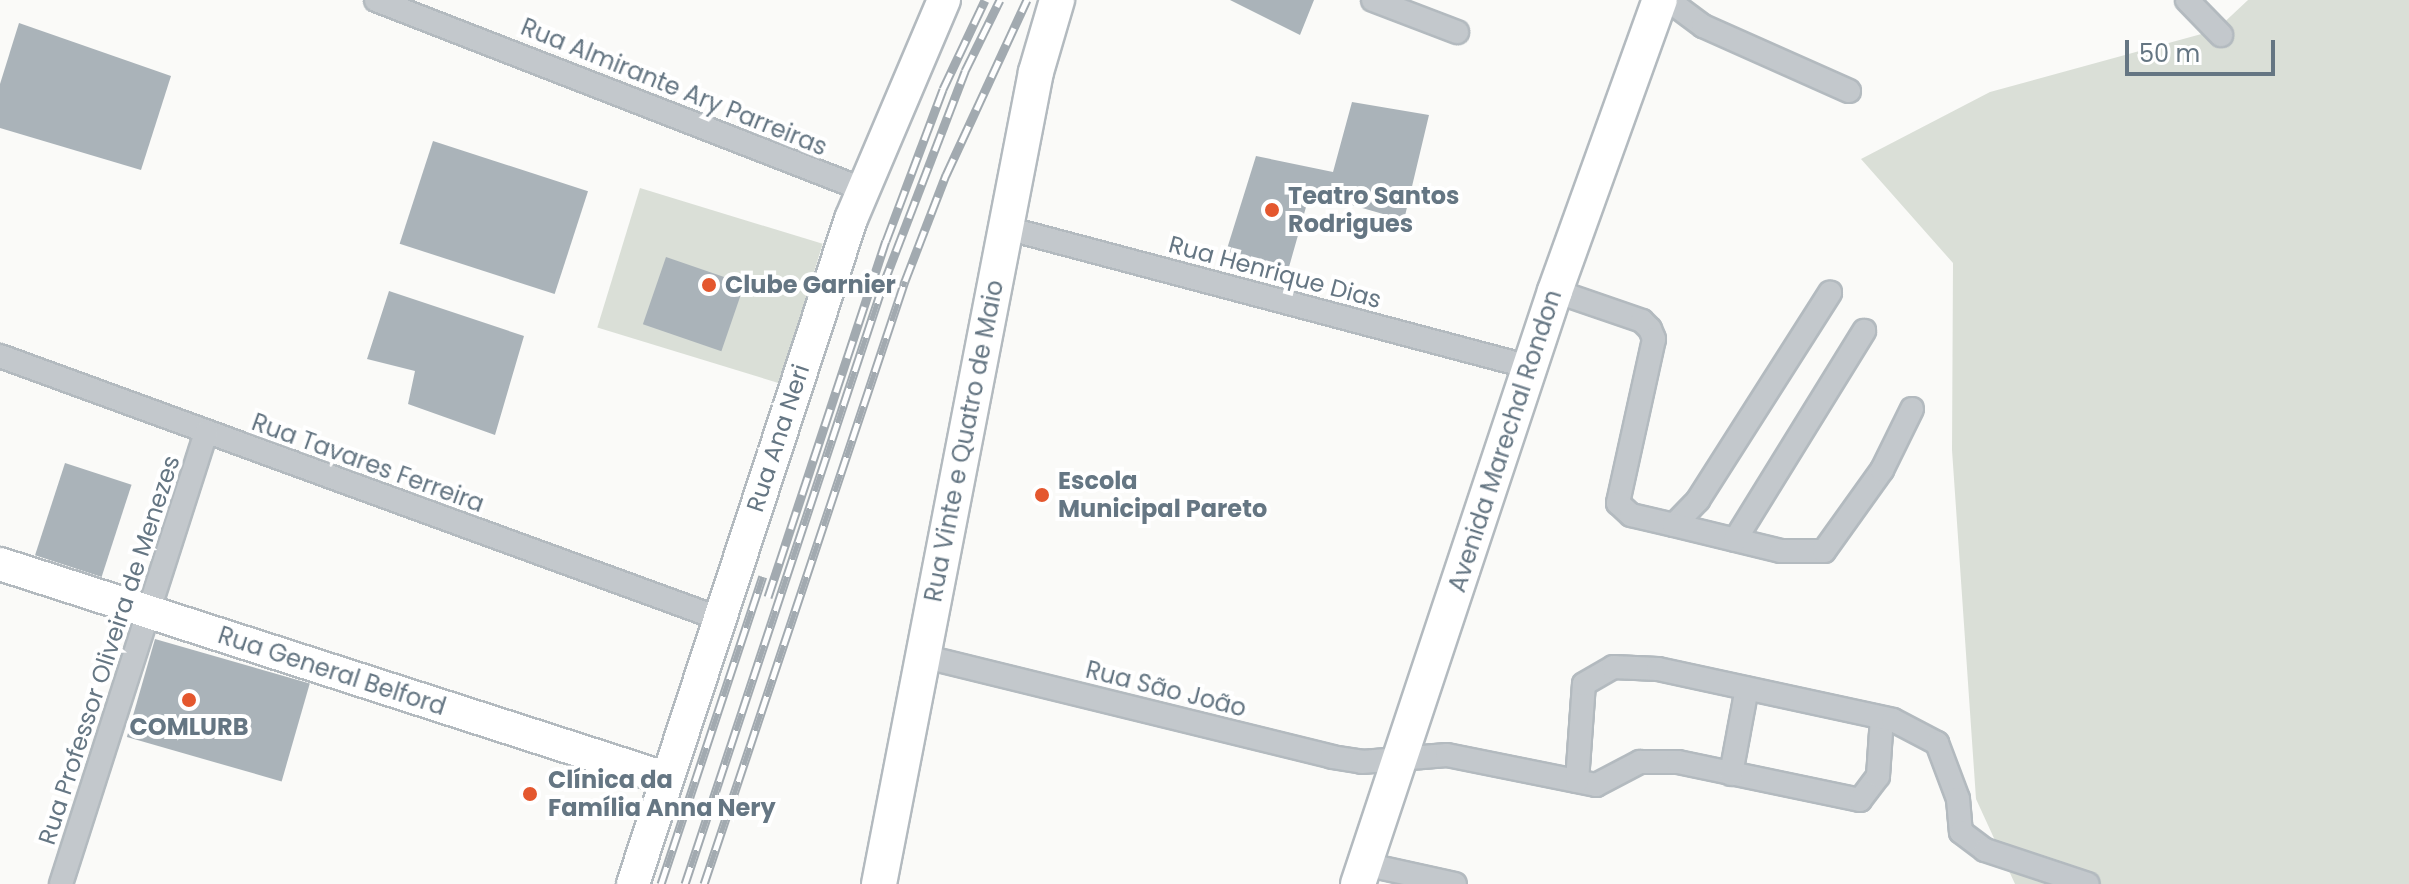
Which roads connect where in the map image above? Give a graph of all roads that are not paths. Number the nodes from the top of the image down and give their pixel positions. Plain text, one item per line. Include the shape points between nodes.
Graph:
1 (376, 0) edge
2 (944, 0) edge
3 (1057, 0) edge
4 (1373, 0) edge
5 (1660, 0) edge
6 (1668, 0) edge
7 (2187, 0) edge
8 (1457, 32) dead end
9 (2221, 35) dead end
10 (1849, 91) dead end
11 (862, 189) junction
12 (1006, 228) junction
13 (1555, 291) junction
14 (1830, 293) dead end
15 (1864, 331) dead end
16 (0, 356) edge
17 (1530, 367) junction
18 (1912, 409) dead end
19 (206, 432) junction
20 (1674, 525) junction
21 (1735, 540) junction
22 (0, 564) edge
23 (147, 611) junction
24 (718, 618) junction
25 (922, 656) junction
26 (1747, 688) junction
27 (1882, 718) junction
28 (1399, 760) junction
29 (1731, 774) junction
30 (665, 778) junction
31 (1577, 781) junction
32 (1361, 874) edge
33 (61, 884) edge
34 (633, 884) edge
35 (879, 884) edge
36 (1455, 884) edge
37 (2088, 884) edge

1 - 11 street, Rua Almirante Ary Parreiras
2 - 11 main road, Rua Ana Neri
3 - 12 main road, Rua Vinte e Quatro de Maio via 1036,72
4 - 8 street
5 - 13 main road, Avenida Marechal Rondon
6 - 10 street via 1703,26
7 - 9 street
11 - 24 main road, Rua Ana Neri
12 - 17 street, Rua Henrique Dias
12 - 25 main road, Rua Vinte e Quatro de Maio
13 - 17 main road, Avenida Marechal Rondon
13 - 20 street via 1642,321 1650,329 1654,339 1618,503 1631,515
14 - 20 street via 1698,500
15 - 21 street
16 - 19 street, Rua Tavares Ferreira
17 - 28 main road, Avenida Marechal Rondon
18 - 21 street via 1882,470 1824,551 1781,551
19 - 23 street, Rua Professor Oliveira de Menezes
19 - 24 street, Rua Tavares Ferreira
20 - 21 street
22 - 23 main road, Rua General Belford
23 - 30 main road, Rua General Belford
23 - 33 street, Rua Professor Oliveira de Menezes
24 - 30 main road, Rua Ana Neri
25 - 28 street, Rua São João via 1332,757
25 - 35 main road, Rua Vinte e Quatro de Maio
26 - 27 street
26 - 29 street
26 - 31 street via 1658,669 1613,667 1593,675 1584,684
27 - 29 street, Rua São João via 1878,776 1860,800
27 - 37 street via 1937,743 1958,799 1961,832 1985,850
28 - 31 street, Rua São João via 1447,755
28 - 32 main road, Avenida Marechal Rondon
29 - 31 street, Rua São João via 1678,762 1640,762 1596,785
30 - 34 main road, Rua Ana Neri
32 - 36 street

